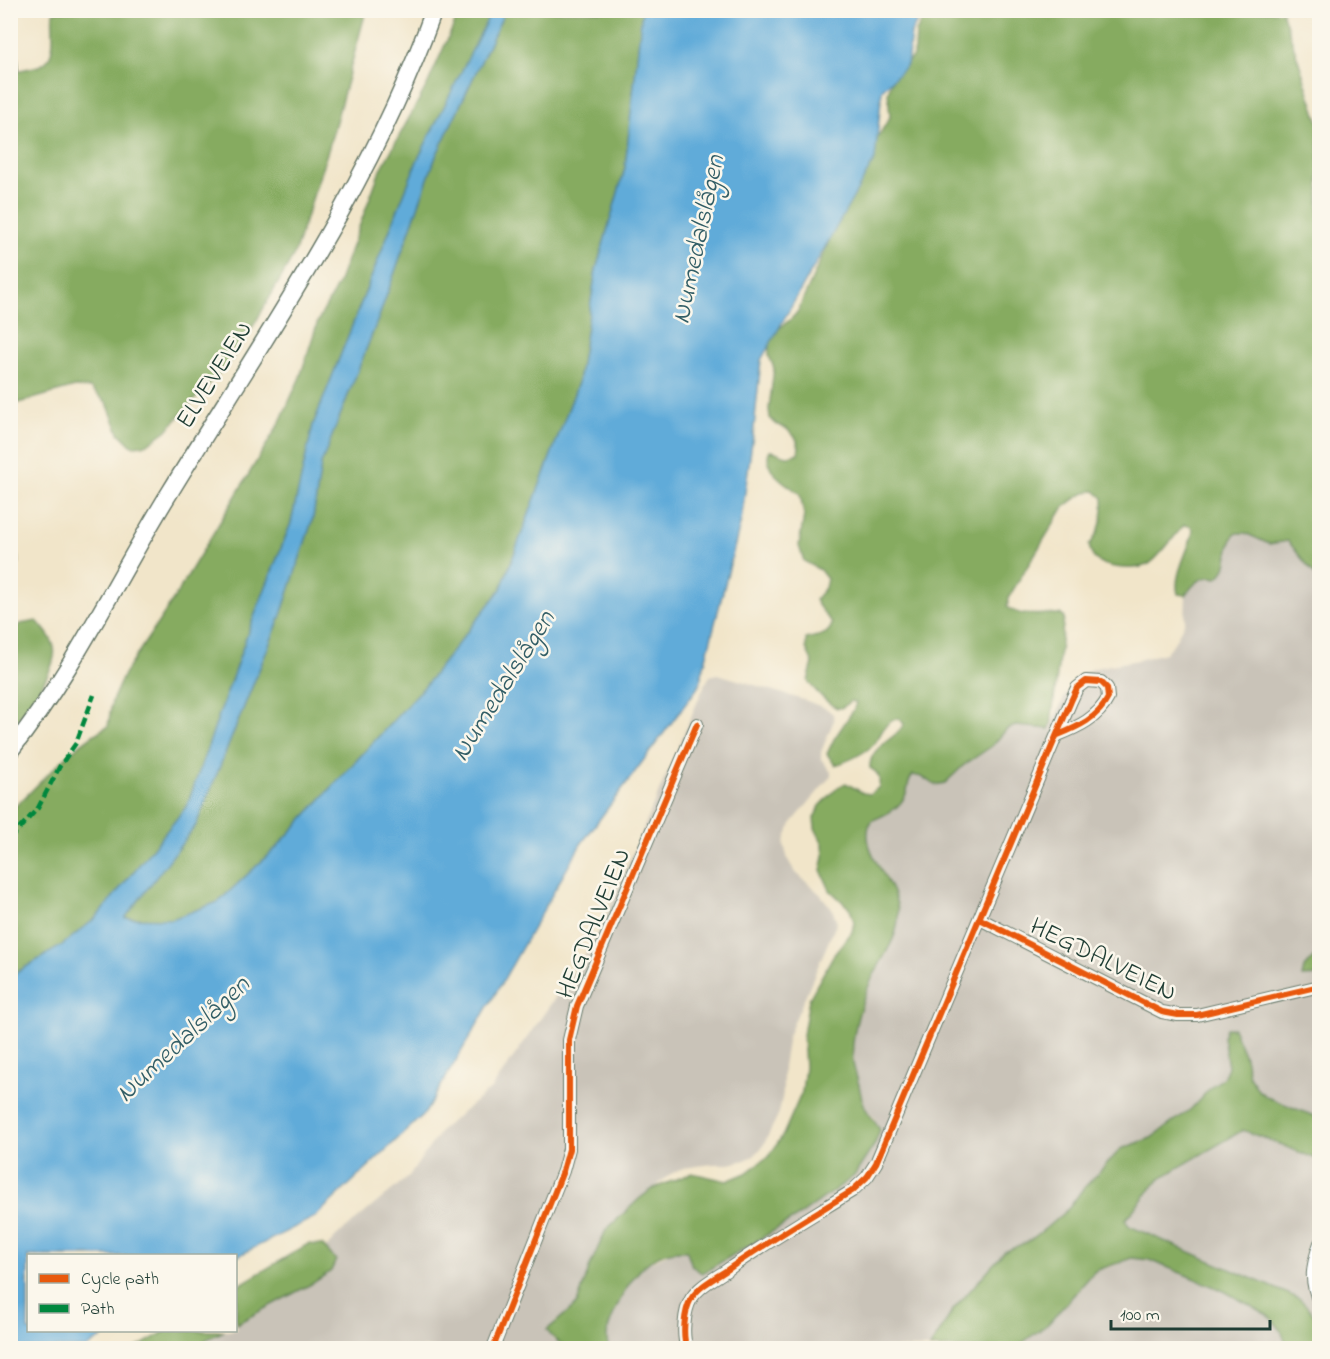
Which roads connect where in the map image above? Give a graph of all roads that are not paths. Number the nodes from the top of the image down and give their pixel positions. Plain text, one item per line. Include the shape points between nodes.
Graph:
1 (434, 10) edge
2 (10, 59) edge
3 (11, 70) edge
4 (697, 724) dead end
5 (1058, 735) junction
6 (10, 751) edge
7 (980, 919) junction
8 (1320, 986) edge
9 (1320, 1243) edge
10 (1320, 1304) edge
11 (493, 1348) edge
12 (687, 1348) edge

1 - 6 highway, ELVEVEIEN via 393,109 322,244 168,494 68,666
2 - 3 street
4 - 11 street, HEGDALVEIEN via 577,1005 569,1040 569,1149
5 - 5 street via 1099,712 1108,698 1107,688 1101,682 1086,681 1077,688
5 - 7 street
7 - 8 street, HEGDALVEIEN via 1162,1012 1197,1015
7 - 12 street via 882,1151 867,1177 852,1191 703,1286 686,1311
9 - 10 street via 1312,1272 1312,1285

